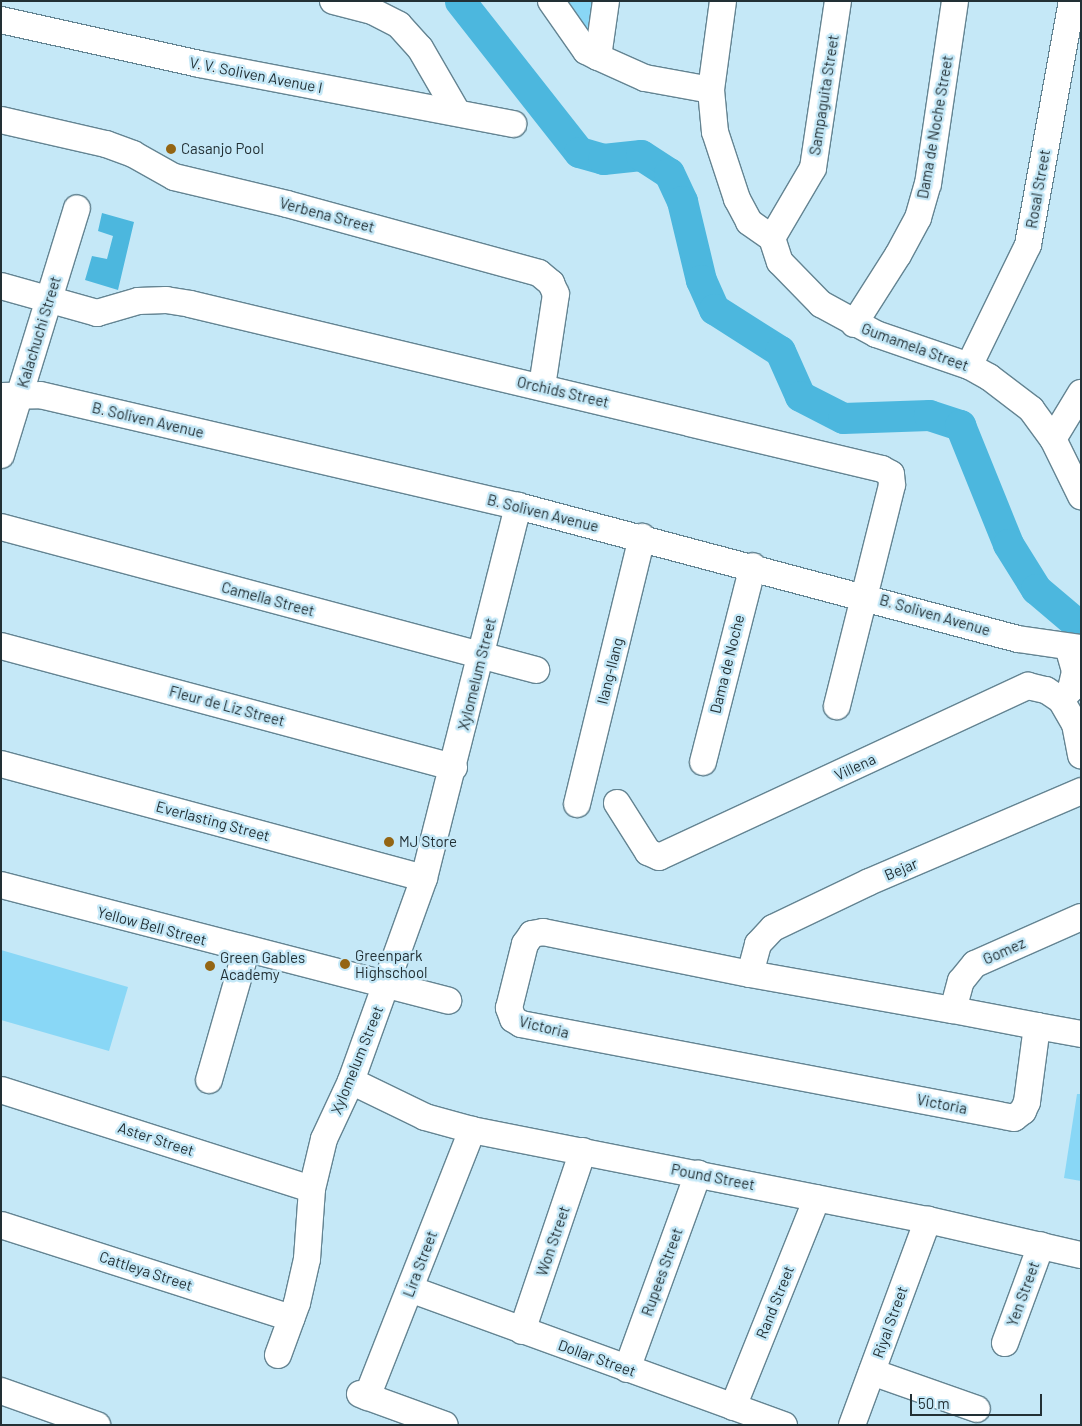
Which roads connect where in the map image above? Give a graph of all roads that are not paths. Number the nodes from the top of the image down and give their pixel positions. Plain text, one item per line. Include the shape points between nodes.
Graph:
1 (333, 1) edge
2 (551, 1) edge
3 (606, 1) edge
4 (723, 1) edge
5 (838, 1) edge
6 (955, 1) edge
7 (1072, 1) edge
8 (1, 20) edge
9 (598, 58) junction
10 (711, 90) junction
11 (457, 112) junction
12 (1, 120) edge
13 (513, 124) dead end
14 (77, 208) dead end
15 (772, 238) junction
16 (1, 286) edge
17 (49, 301) junction
18 (854, 324) junction
19 (968, 366) junction
20 (542, 387) junction
21 (1081, 392) edge
22 (10, 395) edge
23 (1053, 439) junction
24 (1, 456) edge
25 (1081, 496) edge
26 (518, 506) junction
27 (1, 528) edge
28 (642, 538) junction
29 (753, 566) junction
30 (864, 595) junction
31 (1, 646) edge
32 (1074, 648) edge
33 (482, 655) junction
34 (536, 670) dead end
35 (1061, 700) junction
36 (837, 706) dead end
37 (1081, 755) edge
38 (703, 762) dead end
39 (1, 764) edge
40 (454, 767) junction
41 (1081, 791) edge
42 (617, 803) dead end
43 (577, 804) dead end
44 (424, 878) junction
45 (1, 885) edge
46 (1081, 917) edge
47 (246, 951) junction
48 (750, 974) junction
49 (387, 984) junction
50 (448, 1002) dead end
51 (953, 1010) junction
52 (1037, 1026) junction
53 (1081, 1034) edge
54 (209, 1080) dead end
55 (351, 1081) junction
56 (1, 1090) edge
57 (472, 1130) junction
58 (583, 1151) junction
59 (698, 1174) junction
60 (312, 1189) junction
61 (817, 1198) junction
62 (928, 1220) junction
63 (1, 1225) edge
64 (1041, 1245) junction
65 (1081, 1255) edge
66 (410, 1289) junction
67 (291, 1318) junction
68 (522, 1331) junction
69 (1005, 1343) dead end
70 (278, 1354) dead end
71 (627, 1369) junction
72 (872, 1372) junction
73 (1, 1391) edge
74 (733, 1407) junction
75 (977, 1409) dead end
76 (97, 1425) edge
77 (445, 1425) edge
78 (784, 1425) edge
79 (852, 1425) edge

1 - 11 street via 372,11 399,25 420,48
2 - 9 street via 586,51
3 - 9 street
4 - 10 street
5 - 15 street, Sampaguita Street via 813,168
6 - 18 street, Dama de Noche Street via 928,184 918,218
7 - 19 street, Rosal Street via 1028,245
8 - 11 street, V. V. Soliven Avenue I via 199,64
9 - 10 street via 645,78
10 - 15 street via 715,132 737,199 749,222
11 - 13 street, V. V. Soliven Avenue I
12 - 20 street, Verbena Street via 106,144 133,154 174,177 287,204 539,274 551,283 556,294
14 - 17 street, Kalachuchi Street
15 - 18 street, Gumamela Street via 780,262 821,304
16 - 17 street, Orchids Street
17 - 20 street, Orchids Street via 98,313 138,301 166,300 190,304
17 - 22 street, Kalachuchi Street
18 - 19 street, Gumamela Street
19 - 23 street, Gumamela Street via 989,377 1030,409
20 - 30 street, Orchids Street via 892,474
21 - 23 street
22 - 24 street, Kalachuchi Street
22 - 26 street, B. Soliven Avenue via 40,395
23 - 25 street, Gumamela Street
26 - 28 street, B. Soliven Avenue
26 - 33 street, Xylomelum Street
27 - 33 street, Camella Street
28 - 29 street, B. Soliven Avenue
28 - 43 street, Ilang-Ilang
29 - 30 street, B. Soliven Avenue
29 - 38 street, Dama de Noche
30 - 32 street, B. Soliven Avenue via 1018,639
30 - 36 street, Orchids Street
31 - 40 street, Fleur de Liz Street
32 - 35 street via 1071,689
33 - 34 street, Camella Street
33 - 40 street, Xylomelum Street
35 - 37 street via 1074,724
35 - 42 street, Villena via 1046,690 1028,686 659,857 648,852
39 - 44 street, Everlasting Street
40 - 44 street, Xylomelum Street
41 - 48 street, Bejar via 869,882 773,928 758,944
44 - 49 street, Xylomelum Street
45 - 47 street, Yellow Bell Street
46 - 51 street, Gomez via 975,964 961,980
47 - 49 street, Yellow Bell Street
47 - 54 street
48 - 51 street, Victoria
48 - 52 street, Victoria via 543,932 532,934 525,944 509,1008 513,1019 521,1024 1014,1118 1023,1112 1027,1102
49 - 50 street, Yellow Bell Street
49 - 55 street, Xylomelum Street
51 - 52 street, Victoria
52 - 53 street, Victoria
55 - 57 street, Pound Street via 425,1117
55 - 60 street, Xylomelum Street via 324,1139
56 - 60 street, Aster Street
57 - 58 street, Pound Street
57 - 66 street, Lira Street
58 - 59 street, Pound Street
58 - 68 street, Won Street
59 - 61 street, Pound Street
59 - 71 street, Rupees Street
60 - 67 street, Xylomelum Street via 307,1259
61 - 62 street, Pound Street
61 - 74 street, Rand Street
62 - 64 street, Pound Street
62 - 72 street, Riyal Street
63 - 67 street, Cattleya Street
64 - 65 street, Pound Street
64 - 69 street, Yen Street
66 - 68 street, Dollar Street
66 - 77 street, Lira Street via 363,1396
67 - 70 street, Xylomelum Street
68 - 71 street, Dollar Street
71 - 74 street, Dollar Street
72 - 75 street
72 - 79 street, Riyal Street
73 - 76 street
74 - 78 street, Dollar Street

